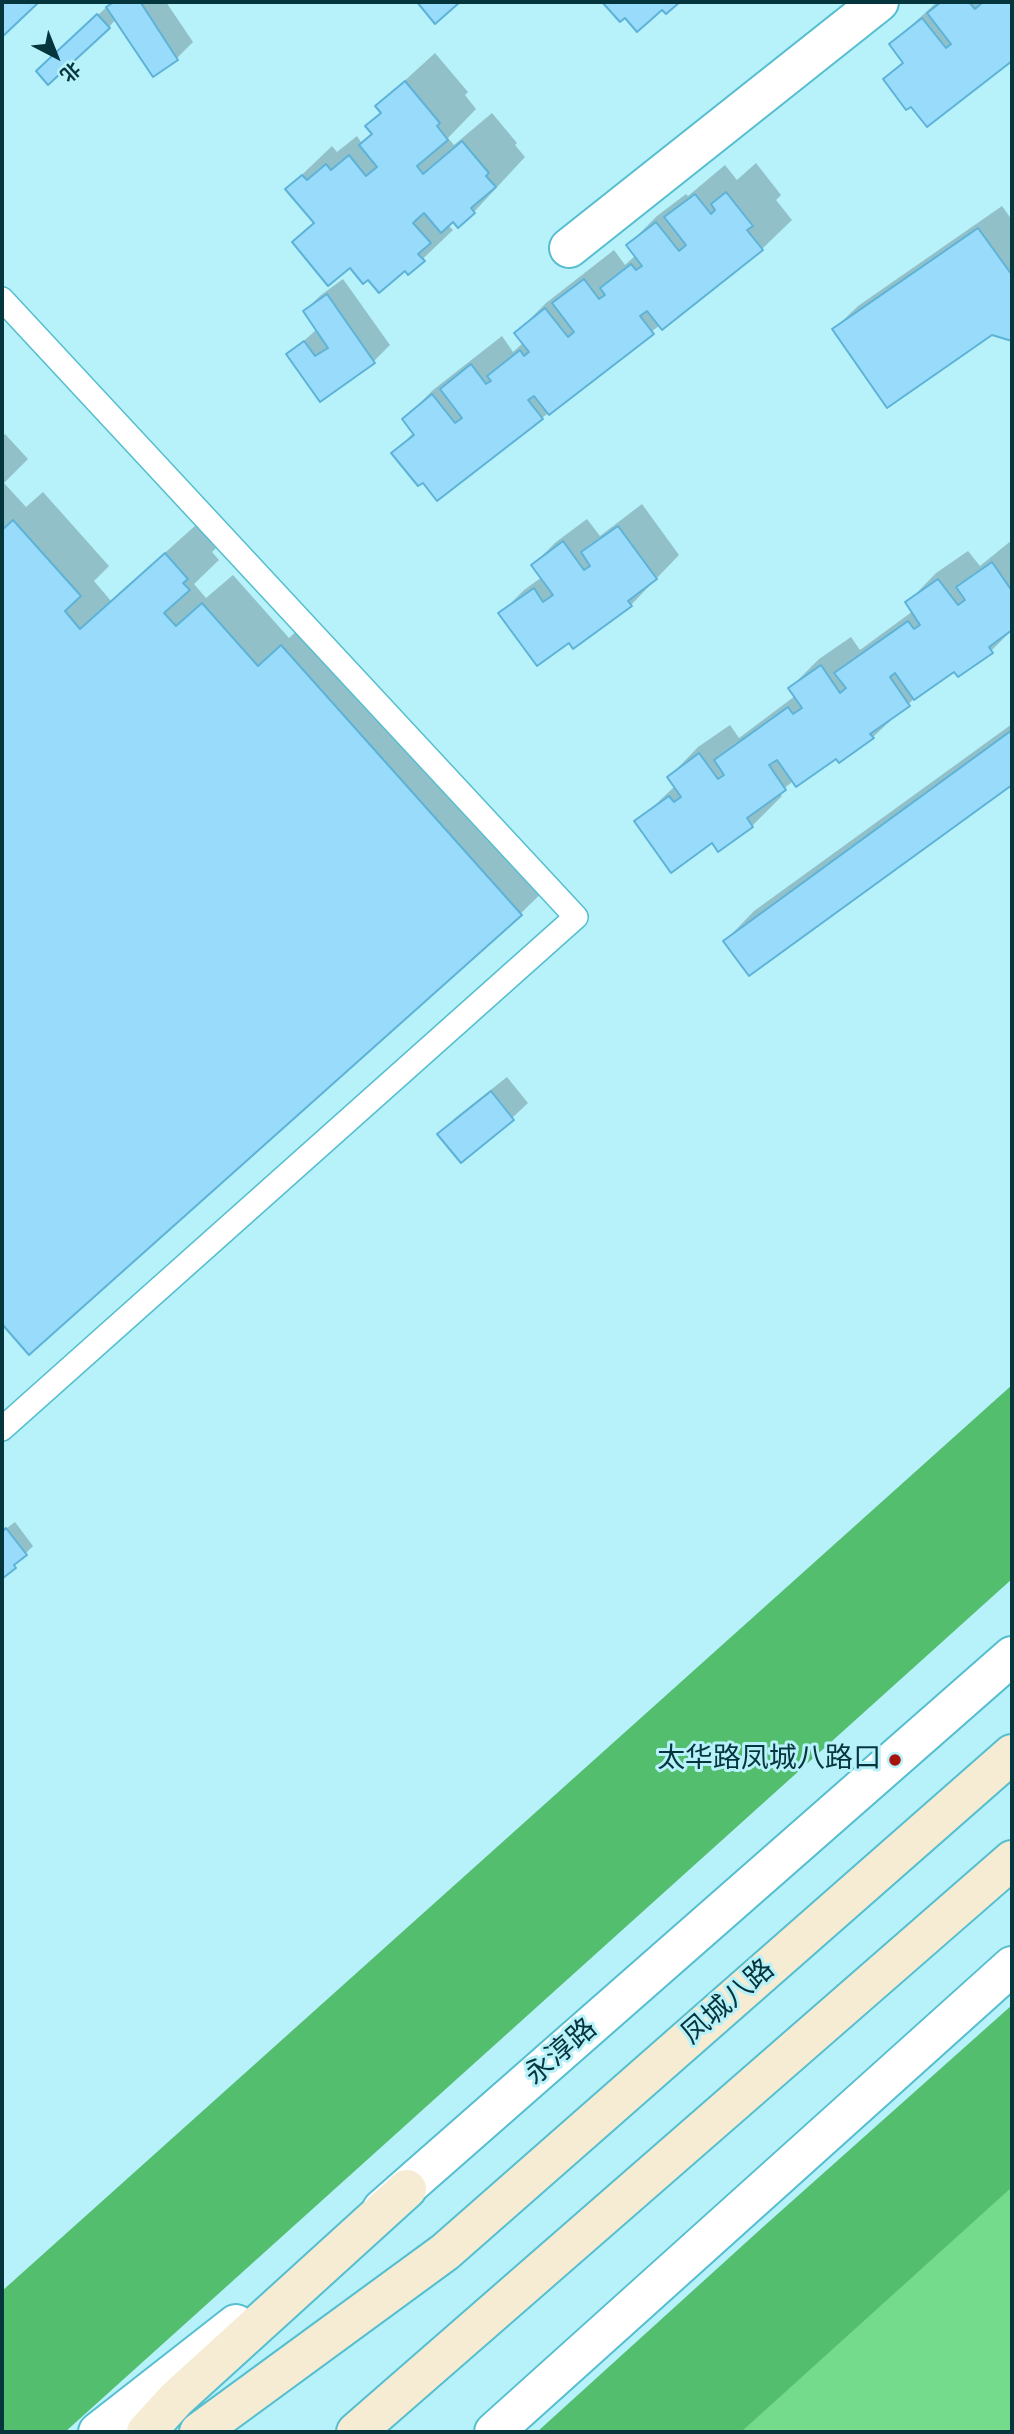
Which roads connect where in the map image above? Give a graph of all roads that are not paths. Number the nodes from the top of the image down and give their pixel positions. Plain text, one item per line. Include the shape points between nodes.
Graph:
1 (879, 2) edge
2 (569, 248) dead end
3 (2, 299) edge
4 (2, 1429) edge
5 (1012, 1656) edge
6 (1012, 1755) edge
7 (1012, 1860) edge
8 (1012, 1966) edge
9 (407, 2189) junction
10 (98, 2432) edge
11 (146, 2432) edge
12 (199, 2432) edge
13 (356, 2432) edge
14 (494, 2432) edge

1 - 2 street
3 - 4 lane via 576,917
5 - 9 street, 永淳路
6 - 12 main road, 凤城八路 via 445,2252
7 - 13 main road
8 - 14 street
9 - 10 street, 永淳路
9 - 11 main road via 176,2399

